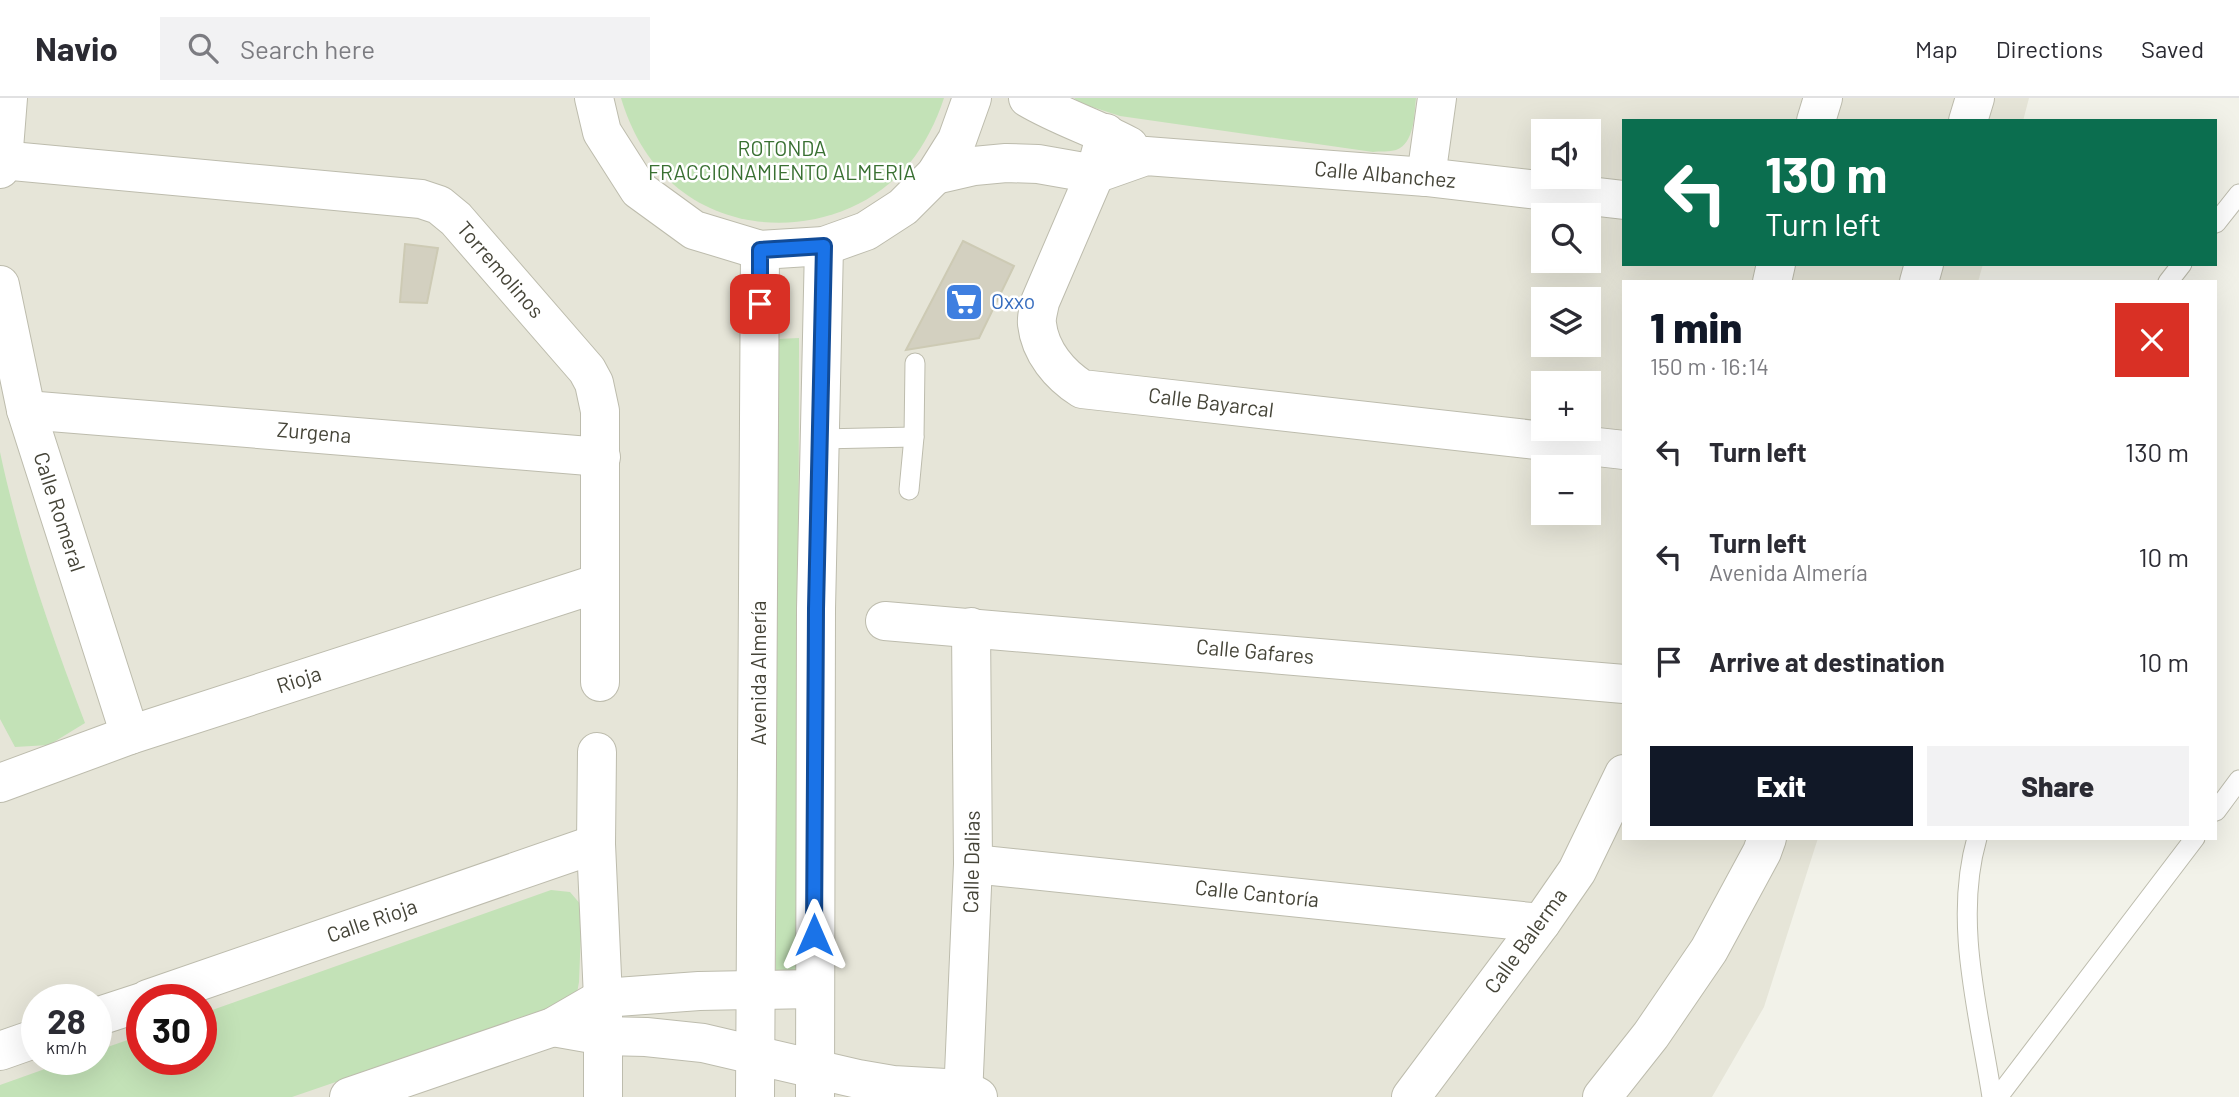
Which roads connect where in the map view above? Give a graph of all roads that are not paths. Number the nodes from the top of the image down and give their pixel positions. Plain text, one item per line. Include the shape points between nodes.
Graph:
1 (8, 98) edge
2 (594, 98) edge
3 (972, 98) edge
4 (1027, 98) edge
5 (1437, 98) edge
6 (1823, 98) edge
7 (1975, 98) edge
8 (1817, 119) edge
9 (1969, 119) edge
10 (1106, 133) junction
11 (1146, 156) junction
12 (1, 163) edge
13 (1095, 174) junction
14 (935, 176) junction
15 (1426, 177) junction
16 (2239, 194) edge
17 (1622, 200) edge
18 (2217, 222) edge
19 (824, 246) junction
20 (760, 250) junction
21 (2180, 266) edge
22 (2170, 280) edge
23 (0, 285) edge
24 (915, 363) dead end
25 (26, 410) junction
26 (914, 437) junction
27 (820, 439) junction
28 (1622, 450) edge
29 (601, 457) junction
30 (909, 490) dead end
31 (599, 583) junction
32 (885, 621) dead end
33 (971, 628) junction
34 (600, 682) dead end
35 (1622, 684) edge
36 (130, 735) junction
37 (597, 752) dead end
38 (1622, 778) edge
39 (1, 779) edge
40 (2239, 780) edge
41 (2217, 810) edge
42 (1766, 840) edge
43 (1976, 840) edge
44 (2193, 840) edge
45 (596, 844) junction
46 (973, 864) junction
47 (1541, 923) junction
48 (191, 984) edge
49 (758, 989) junction
50 (814, 989) junction
51 (603, 998) junction
52 (553, 1027) junction
53 (604, 1036) junction
54 (21, 1044) edge
55 (0, 1051) edge
56 (755, 1054) junction
57 (816, 1083) edge
58 (968, 1094) edge
59 (349, 1097) edge
60 (603, 1097) edge
61 (755, 1097) edge
62 (1411, 1097) edge
63 (1602, 1097) edge
64 (1992, 1097) edge
65 (1998, 1097) edge

1 - 12 street
2 - 20 street via 602,132 639,190 694,230
3 - 14 street via 957,140
4 - 10 street, Calle Albanchez
5 - 15 street
6 - 8 street
7 - 9 street
10 - 11 street, Calle Albanchez
10 - 13 street, Calle Bayarcal
11 - 13 street, Calle Albanchez
11 - 15 street, Calle Albanchez
12 - 29 street, Torremolinos via 421,199 439,205 469,233 587,370 600,411
13 - 14 street, Calle Albanchez via 1006,163
13 - 28 street, Calle Bayarcal via 1036,322 1041,344 1053,362 1082,388
14 - 19 street via 904,207 866,231
15 - 17 street, Calle Albanchez
16 - 18 lane
19 - 20 street
19 - 27 street
20 - 49 street, Avenida Almería
21 - 22 lane
23 - 25 street, Calle Romeral
24 - 26 lane
25 - 29 street, Zurgena
25 - 36 street, Calle Romeral
26 - 27 lane
26 - 30 lane
27 - 50 street
29 - 31 street, Torremolinos
31 - 34 street, Torremolinos
31 - 36 street, Rioja
32 - 33 street, Calle Gafares
33 - 35 street, Calle Gafares
33 - 46 street, Calle Dalias
36 - 39 street, Rioja
37 - 45 street
38 - 47 street, Calle Balerma via 1577,871
40 - 41 lane
42 - 63 street via 1709,950
43 - 64 lane via 1966,900 1968,944
44 - 65 lane
45 - 48 street, Calle Rioja
45 - 51 street
46 - 47 street, Calle Cantoría
46 - 58 street, Calle Dalias
47 - 62 street, Calle Balerma
49 - 50 street
49 - 51 street
49 - 56 street, Avenida Almería
50 - 57 street
51 - 52 street
51 - 53 street
52 - 53 street
52 - 59 street
53 - 56 street via 676,1040
53 - 60 street
54 - 55 street
56 - 57 street
56 - 61 street, Avenida Almería
57 - 58 street via 893,1085

